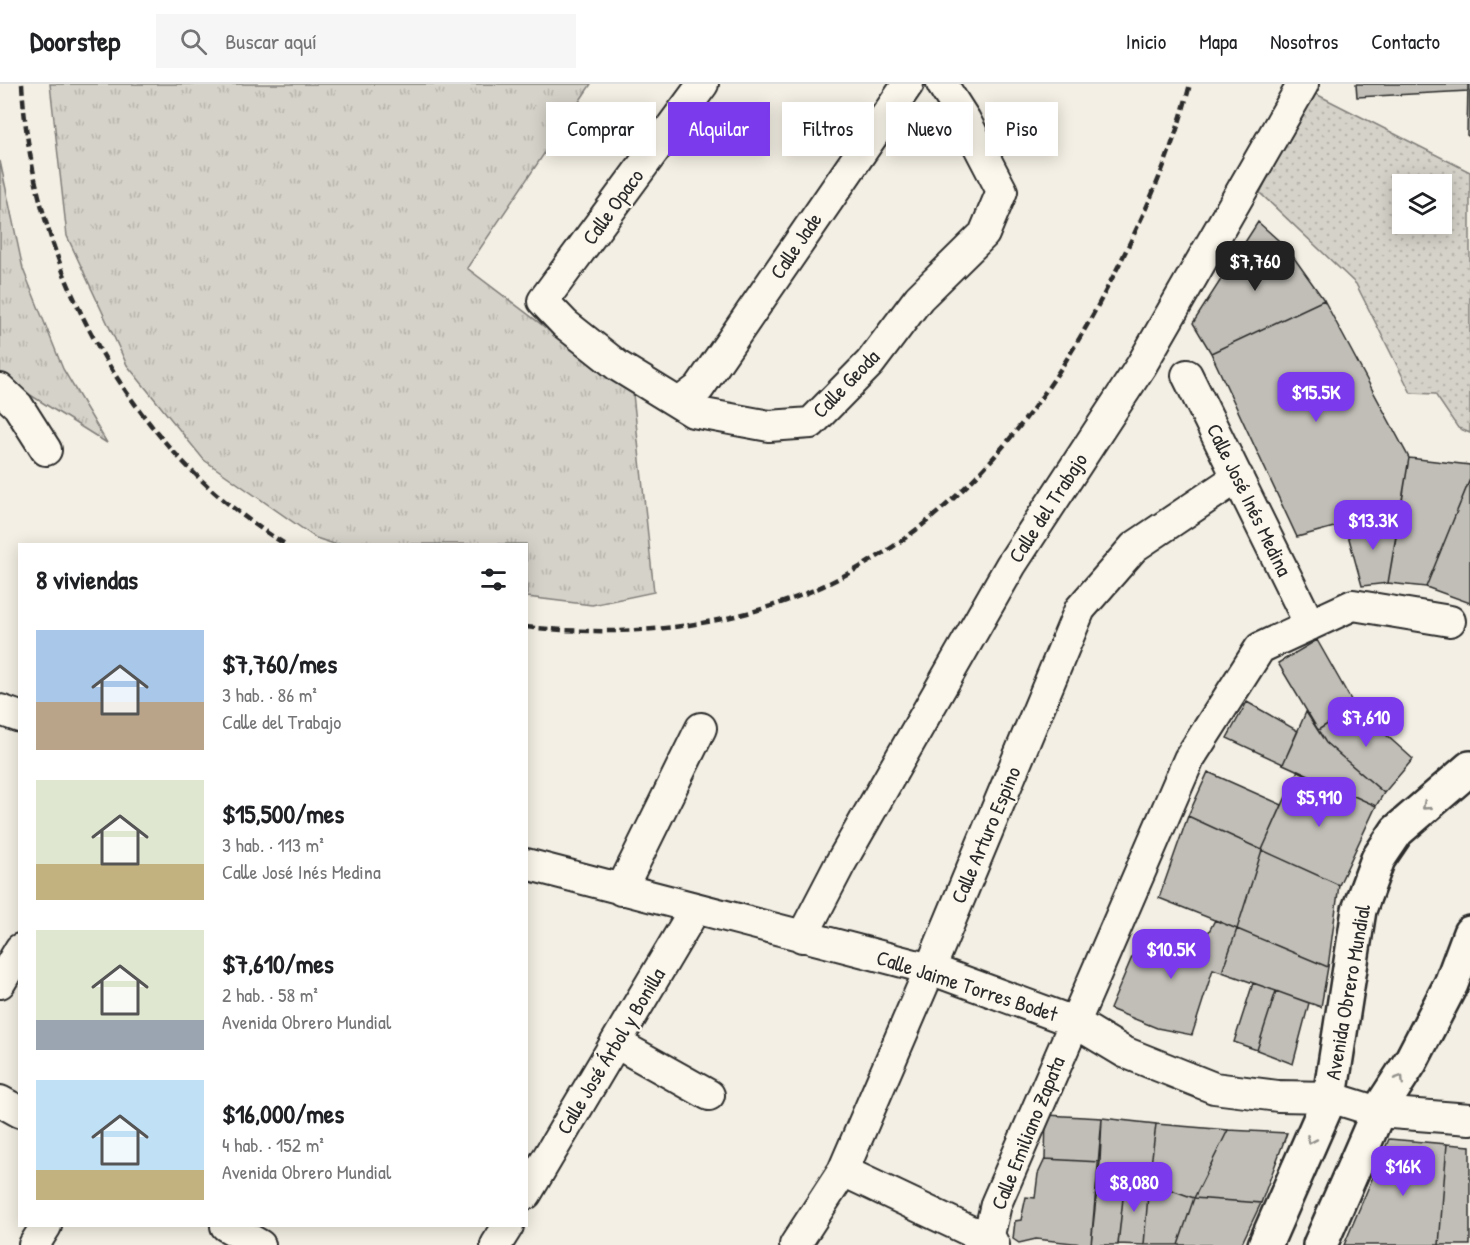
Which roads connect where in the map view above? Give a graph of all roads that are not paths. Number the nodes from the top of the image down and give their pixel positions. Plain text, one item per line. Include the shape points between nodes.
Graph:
1 (703, 84) edge
2 (908, 84) edge
3 (942, 84) edge
4 (1304, 84) edge
5 (543, 301) joint
6 (1187, 375) dead end
7 (0, 388) edge
8 (679, 403) junction
9 (46, 450) dead end
10 (1238, 477) junction
11 (1450, 621) dead end
12 (1310, 625) junction
13 (0, 710) edge
14 (18, 716) edge
15 (701, 728) dead end
16 (1470, 768) edge
17 (528, 865) edge
18 (621, 890) junction
19 (695, 909) junction
20 (1470, 933) edge
21 (802, 937) junction
22 (18, 952) edge
23 (930, 969) junction
24 (0, 982) edge
25 (1074, 1022) junction
26 (616, 1042) junction
27 (709, 1095) dead end
28 (1330, 1097) junction
29 (0, 1101) edge
30 (18, 1111) edge
31 (1378, 1112) junction
32 (1470, 1119) edge
33 (843, 1171) junction
34 (528, 1191) edge
35 (45, 1227) edge
36 (507, 1227) edge
37 (226, 1231) edge
38 (992, 1240) edge
39 (34, 1245) edge
40 (260, 1245) edge
41 (496, 1245) edge
42 (795, 1245) edge
43 (1264, 1245) edge
44 (1320, 1245) edge

1 - 5 street, Calle Opaco
2 - 8 street, Calle Jade via 699,388
3 - 8 street, Calle Geoda via 1002,191 984,234 919,298 870,363 811,423 769,426 732,421 693,412
4 - 21 street, Calle del Trabajo via 1141,366 1011,565
5 - 8 street, Calle Geoda via 618,366
6 - 10 street, Calle José Inés Medina
7 - 9 street via 18,405
10 - 12 street, Calle José Inés Medina
10 - 23 street, Calle Arturo Espino via 1134,547 1080,609
11 - 12 street, Calle Emiliano Zapata via 1353,605
12 - 25 street, Calle Emiliano Zapata via 1260,648 1189,759
13 - 14 street
15 - 18 street
16 -> 28 main road, Avenida Obrero Mundial via 1397,831 1378,859 1359,910
17 - 18 street, Calle Jaime Torres Bodet
18 - 19 street, Calle Jaime Torres Bodet
19 - 21 street, Calle Jaime Torres Bodet
19 - 26 street, Calle José Árbol y Bonilla
31 -> 20 main road via 1412,1061 1451,984
21 - 23 street, Calle Jaime Torres Bodet
22 - 24 street
23 - 25 street, Calle Jaime Torres Bodet
23 - 33 street, Calle Arturo Espino
25 - 28 street, Calle Jaime Torres Bodet via 1124,1052 1214,1088 1278,1096
25 - 38 street, Calle Emiliano Zapata via 996,1204
26 - 27 street
26 - 34 street, Calle José Árbol y Bonilla
28 - 31 street, Calle Jaime Torres Bodet
28 -> 43 main road, Avenida Obrero Mundial
29 - 30 street
31 - 32 street, Calle Jaime Torres Bodet
31 - 44 main road
33 - 38 street
33 - 42 street, Calle Arturo Espino
35 - 39 street
36 - 41 street
37 - 40 street

